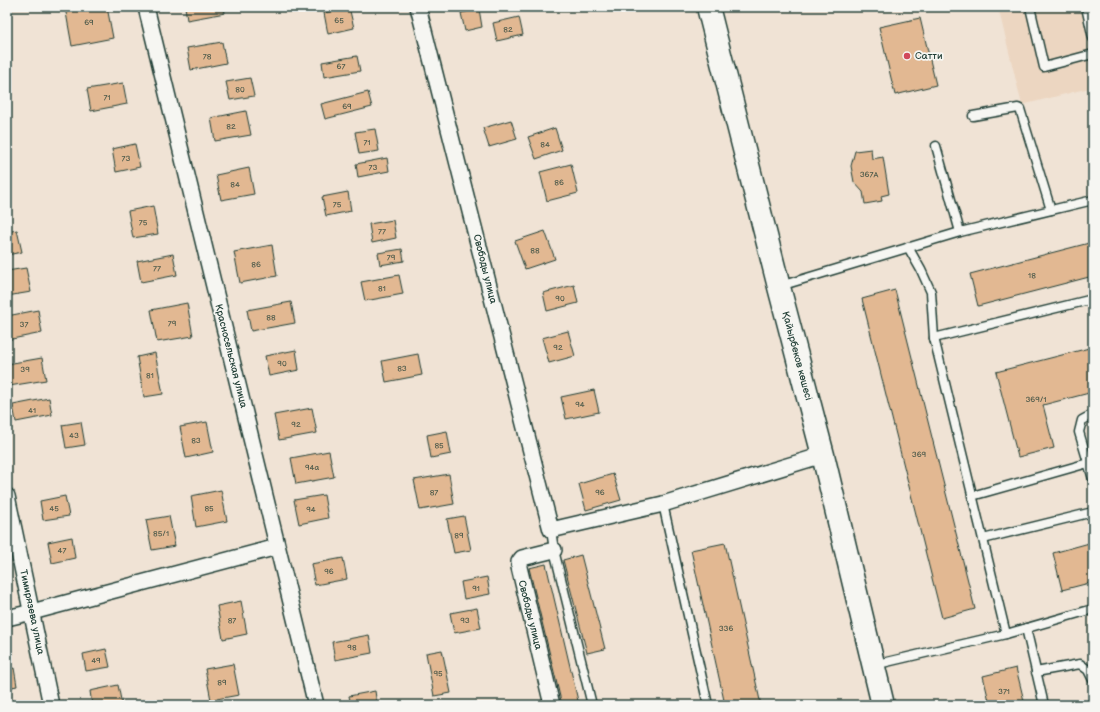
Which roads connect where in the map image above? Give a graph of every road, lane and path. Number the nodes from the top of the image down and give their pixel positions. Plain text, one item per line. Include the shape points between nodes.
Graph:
1 (146, 7) edge
2 (418, 7) edge
3 (708, 7) edge
4 (1030, 7) edge
5 (1086, 7) edge
6 (1093, 38) edge
7 (1093, 54) edge
8 (973, 116) dead end
9 (936, 146) dead end
10 (1093, 200) edge
11 (1051, 210) junction
12 (960, 232) junction
13 (908, 248) junction
14 (779, 287) junction
15 (1093, 299) edge
16 (934, 338) junction
17 (1093, 414) edge
18 (823, 455) junction
19 (1088, 463) junction
20 (1093, 479) edge
21 (7, 496) edge
22 (972, 496) junction
23 (663, 504) junction
24 (1093, 512) edge
25 (551, 530) junction
26 (983, 539) junction
27 (277, 548) junction
28 (554, 550) junction
29 (1093, 609) edge
30 (32, 612) junction
31 (7, 618) edge
32 (1026, 628) junction
33 (1006, 634) junction
34 (873, 665) junction
35 (1036, 672) junction
36 (1093, 680) edge
37 (50, 705) edge
38 (316, 705) edge
39 (552, 705) edge
40 (592, 705) edge
41 (708, 705) edge
42 (883, 705) edge
43 (1044, 705) edge

1 - 27 street, Красносельская улица
2 - 25 street, Свободы улица
3 - 14 main road, Қайырбеков көшесі
4 - 7 lane via 1044,67
5 - 6 lane
8 - 11 lane via 1020,109
9 - 12 lane
10 - 11 lane
11 - 12 lane
12 - 13 lane
13 - 14 lane
13 - 16 lane via 931,292
14 - 18 main road, Қайырбеков көшесі
15 - 16 lane
16 - 22 lane
17 - 19 lane via 1082,420 1079,432
18 - 23 street
18 - 34 main road, Қайырбеков көшесі
19 - 20 lane
19 - 22 lane
21 - 30 street, Тимирязева улица
22 - 26 lane
23 - 25 street
23 - 41 lane
24 - 26 lane
25 - 28 lane
26 - 33 lane
27 - 30 street
27 - 38 street, Красносельская улица
28 - 39 street, Свободы улица via 522,558 519,562
28 - 40 lane
29 - 32 lane
30 - 31 street
30 - 37 street, Тимирязева улица
32 - 33 lane
32 - 35 lane
33 - 34 lane
34 - 42 main road, Қайырбеков көшесі
35 - 36 lane via 1080,664 1088,670
35 - 43 lane

